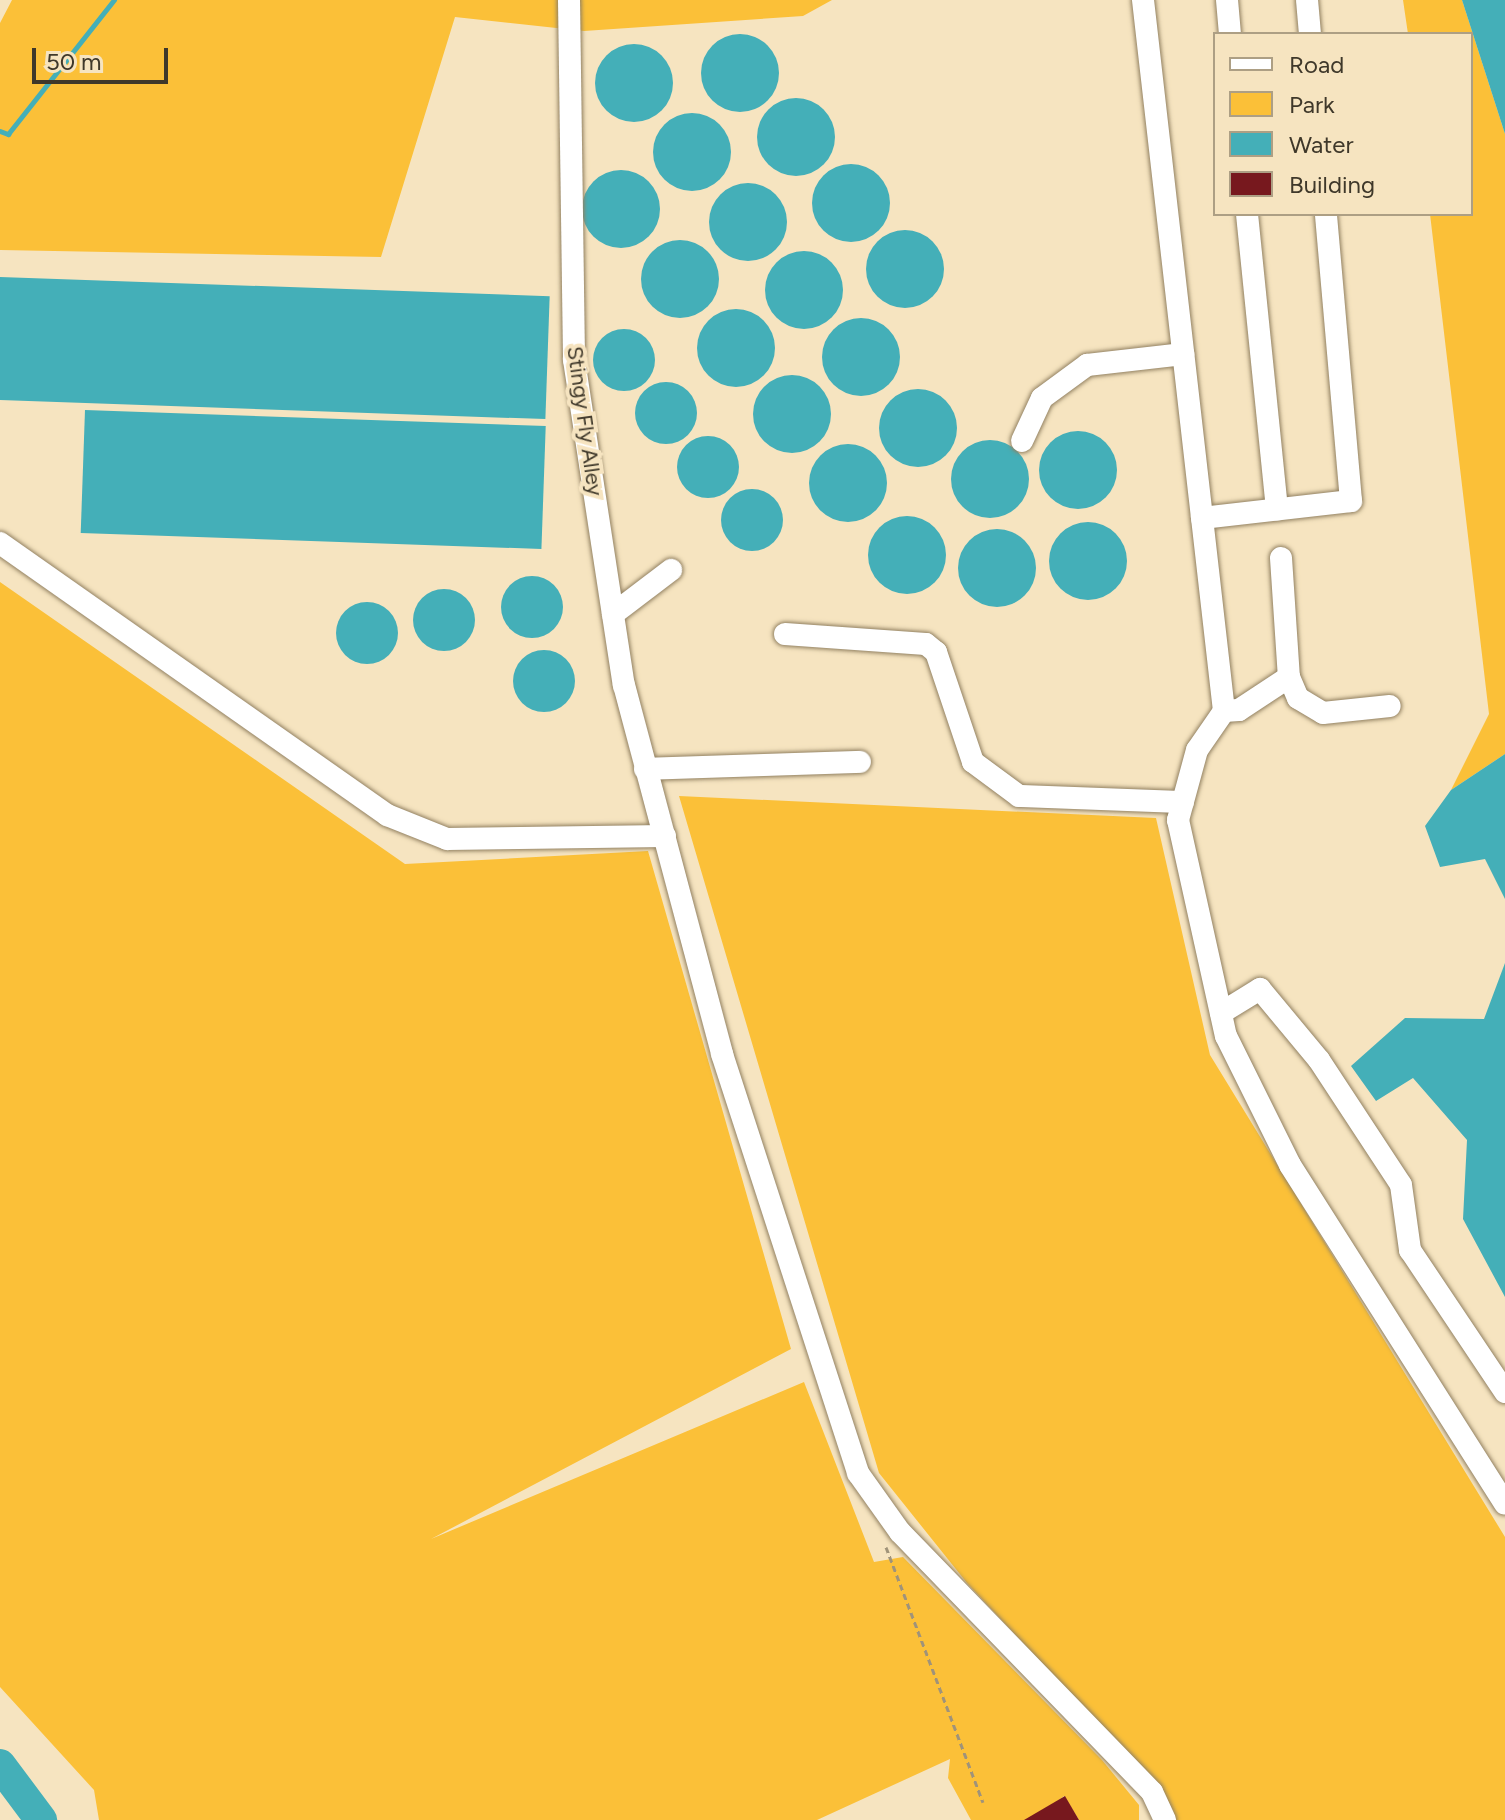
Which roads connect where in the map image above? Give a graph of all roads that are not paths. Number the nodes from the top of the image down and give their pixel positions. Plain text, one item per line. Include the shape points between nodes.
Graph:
1 (569, 0) edge
2 (1143, 0) edge
3 (1227, 0) edge
4 (1307, 0) edge
5 (1230, 32) edge
6 (1310, 32) edge
7 (1247, 216) edge
8 (1326, 216) edge
9 (1183, 354) junction
10 (1022, 441) dead end
11 (1277, 509) junction
12 (1202, 518) junction
13 (0, 543) edge
14 (1281, 558) dead end
15 (671, 570) dead end
16 (613, 614) junction
17 (785, 634) dead end
18 (1289, 677) junction
19 (1390, 706) dead end
20 (1224, 711) junction
21 (860, 762) dead end
22 (645, 769) junction
23 (1183, 802) junction
24 (665, 836) junction
25 (1221, 1013) junction
26 (1505, 1392) edge
27 (1505, 1504) edge
28 (1165, 1820) edge

1 - 16 lane, Stingy Fly Alley via 574,360
2 - 9 lane
3 - 5 lane
4 - 6 lane
7 - 11 lane
8 - 11 lane via 1351,501
9 - 10 lane via 1087,365 1042,398
9 - 12 lane
11 - 12 lane
12 - 20 lane
13 - 24 lane via 387,815 447,839
14 - 18 lane
15 - 16 lane
16 - 22 lane, Stingy Fly Alley
17 - 23 lane via 926,644 936,652 973,762 1019,796
18 - 19 lane via 1309,709
18 - 20 lane via 1239,710
20 - 23 lane via 1197,750
21 - 22 lane
22 - 24 lane, Stingy Fly Alley
23 - 25 lane via 1178,820
24 - 28 lane, Stingy Fly Alley via 722,1054 858,1473 900,1532 1152,1792
25 - 26 lane via 1260,989 1319,1060 1401,1185 1410,1250
25 - 27 lane via 1290,1165

